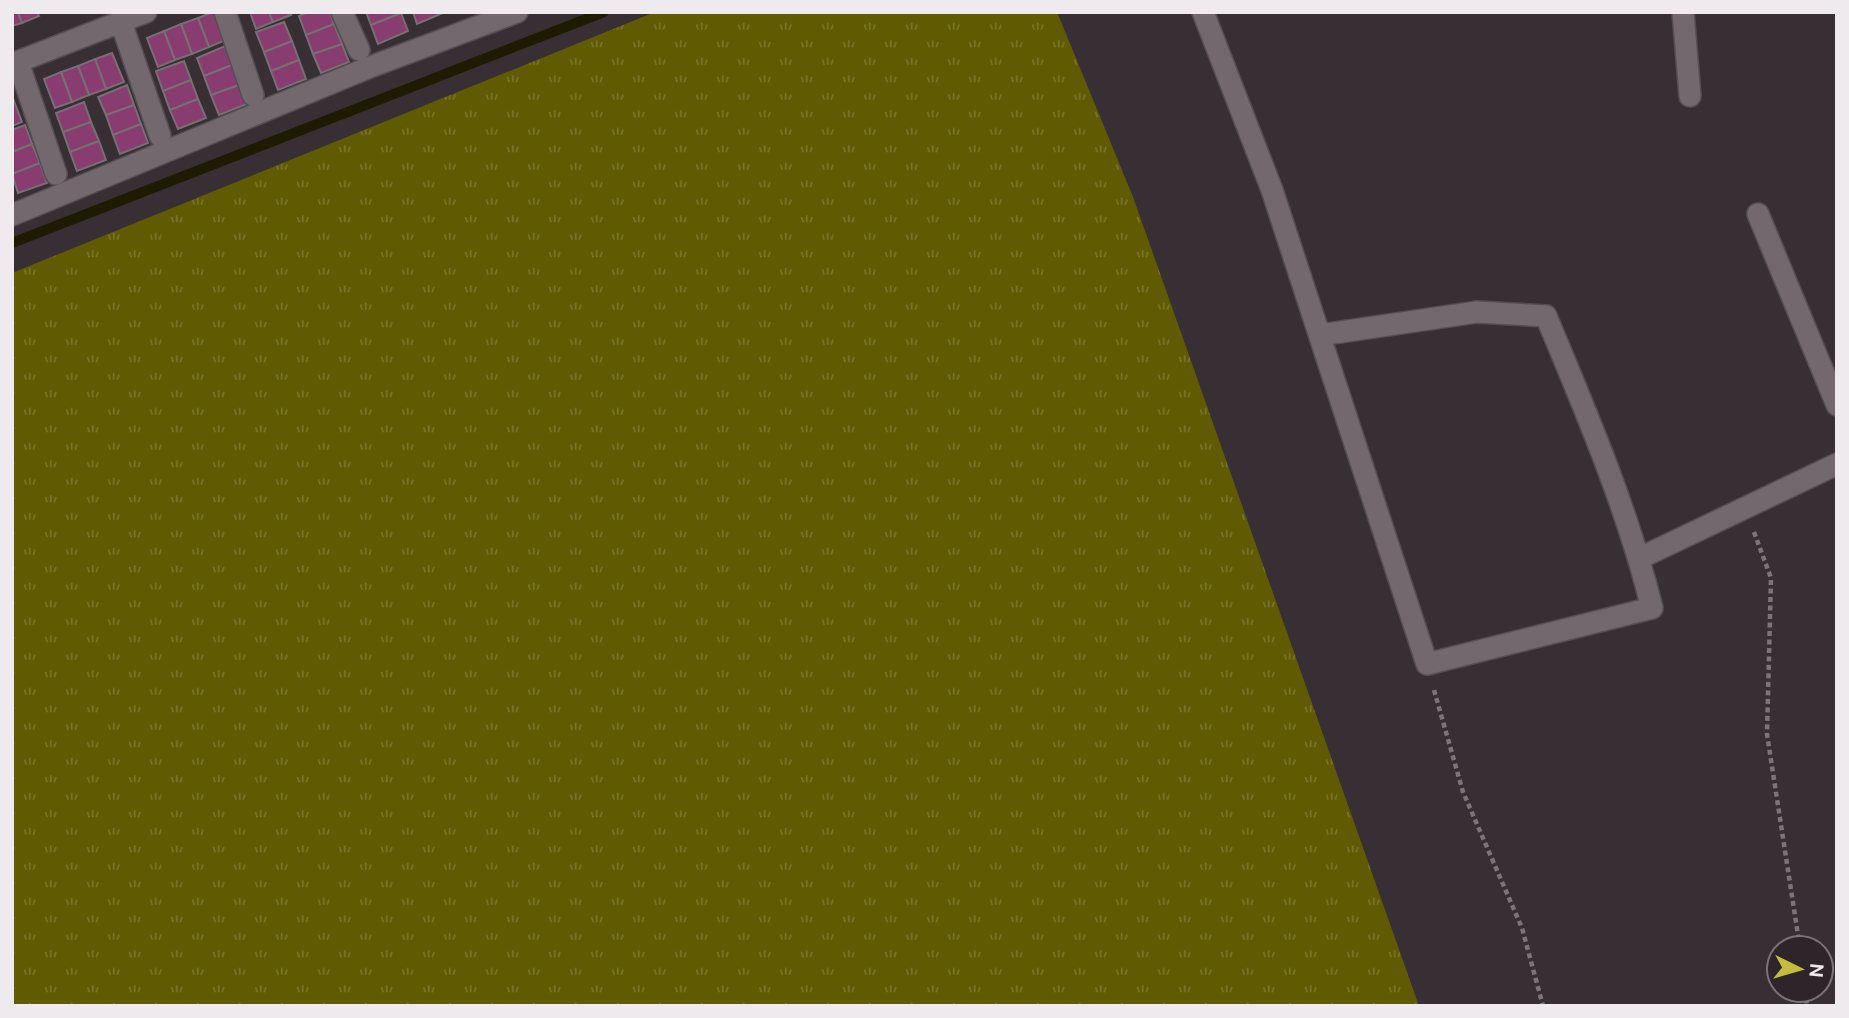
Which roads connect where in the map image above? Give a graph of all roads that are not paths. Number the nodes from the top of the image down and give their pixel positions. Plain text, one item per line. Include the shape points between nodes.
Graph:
1 (146, 12) edge
2 (225, 12) edge
3 (342, 12) edge
4 (517, 12) edge
5 (1203, 12) edge
6 (1683, 12) edge
7 (92, 22) edge
8 (121, 22) junction
9 (359, 50) dead end
10 (15, 63) edge
11 (253, 95) dead end
12 (1690, 96) dead end
13 (160, 136) dead end
14 (56, 174) dead end
15 (1758, 214) dead end
16 (12, 215) edge
17 (1320, 335) junction
18 (1837, 405) edge
19 (1837, 464) edge
20 (1640, 558) junction

1 - 8 street
2 - 11 street
3 - 9 street
4 - 16 street via 370,67
5 - 17 street via 1272,190
6 - 12 street
7 - 8 street
7 - 10 street
8 - 13 street
10 - 14 street
15 - 18 street
17 - 20 street via 1477,312 1546,316 1606,460
17 - 20 street via 1427,664 1652,608
19 - 20 street

